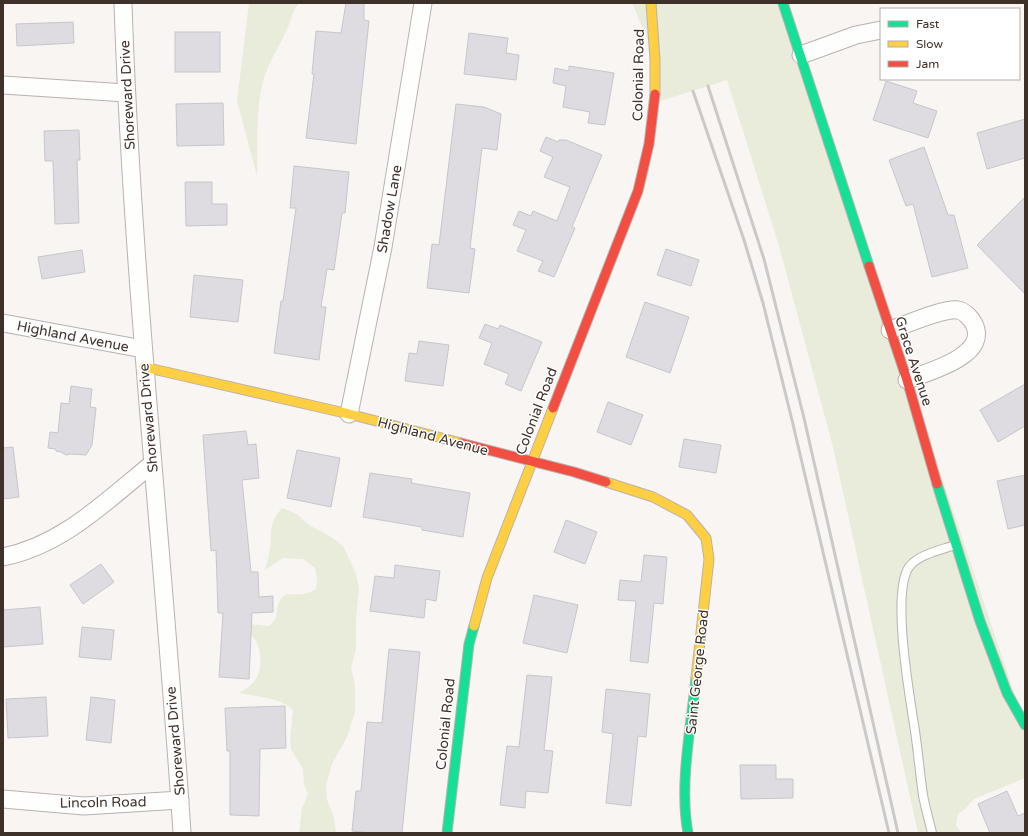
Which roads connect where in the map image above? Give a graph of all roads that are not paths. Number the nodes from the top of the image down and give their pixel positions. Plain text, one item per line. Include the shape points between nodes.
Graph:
1 (123, 3) edge
2 (423, 3) edge
3 (652, 3) edge
4 (783, 3) edge
5 (880, 30) edge
6 (801, 55) junction
7 (3, 85) edge
8 (126, 93) junction
9 (3, 322) edge
10 (890, 330) junction
11 (143, 349) junction
12 (144, 367) junction
13 (907, 380) junction
14 (349, 414) junction
15 (531, 462) junction
16 (152, 464) junction
17 (706, 538) joint
18 (955, 545) junction
19 (3, 557) edge
20 (1025, 725) edge
21 (3, 799) edge
22 (180, 800) junction
23 (685, 806) junction
24 (182, 833) edge
25 (447, 833) edge
26 (677, 833) edge
27 (688, 833) edge
28 (932, 833) edge

1 - 8 street, Shoreward Drive
2 - 14 street, Shadow Lane via 383,247
3 - 15 street, Colonial Road via 654,102 647,156 638,190
4 - 6 street, Grace Avenue
5 - 6 street via 856,35
6 - 10 street, Grace Avenue
7 - 8 street
8 - 11 street, Shoreward Drive
9 - 11 street, Highland Avenue
10 - 13 street, Grace Avenue
10 - 13 street via 946,311 959,310 970,317 974,324 976,338 969,350 946,365
11 - 12 street, Shoreward Drive
12 - 14 street, Highland Avenue
12 - 16 street, Shoreward Drive
13 - 18 street, Grace Avenue
14 - 15 street, Highland Avenue
15 - 17 street, Highland Avenue via 574,472 653,497 687,515
15 - 25 street, Colonial Road via 487,578 469,644
16 - 19 street via 61,535
16 - 22 street, Shoreward Drive
17 - 23 street, Saint George Road via 709,559
18 - 20 street, Grace Avenue via 1005,686
18 - 28 lane via 922,557 909,567 904,579 902,597 902,626 908,682
21 - 22 street, Lincoln Road via 84,806
22 - 24 street, Shoreward Drive
23 - 26 street, Saint George Road
23 - 27 street, Saint George Road

